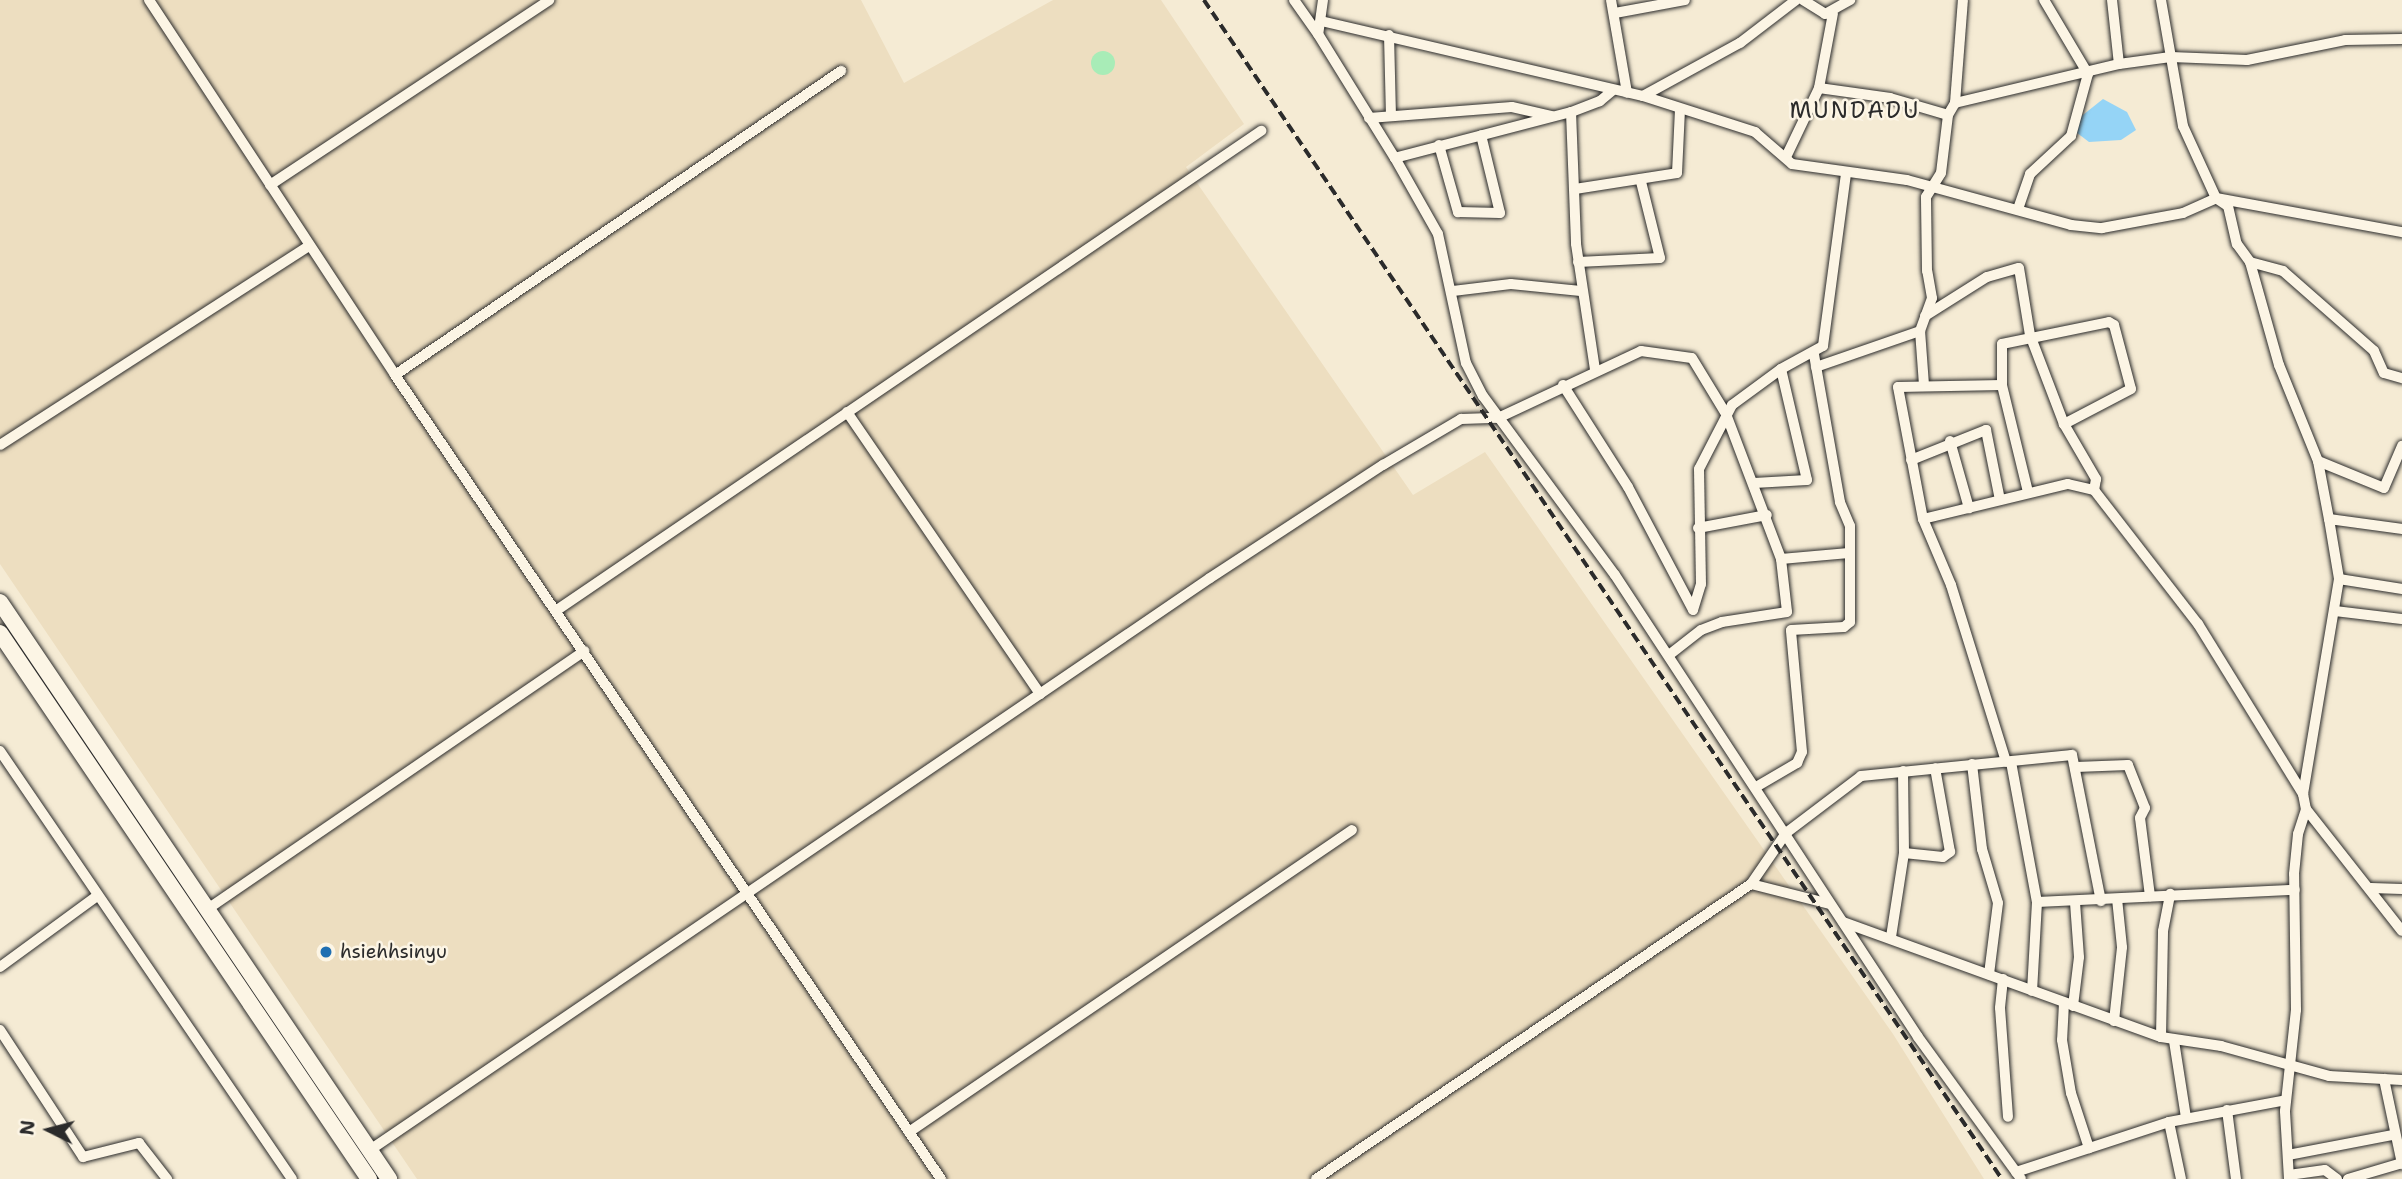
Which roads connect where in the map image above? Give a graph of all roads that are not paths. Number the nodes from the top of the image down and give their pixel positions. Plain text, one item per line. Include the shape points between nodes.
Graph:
1 (149, 0) edge
2 (549, 0) edge
3 (1294, 0) edge
4 (1323, 0) edge
5 (1611, 0) edge
6 (1685, 0) edge
7 (1796, 0) edge
8 (1803, 0) edge
9 (1850, 0) edge
10 (1963, 0) edge
11 (2044, 0) edge
12 (2112, 0) edge
13 (2161, 0) edge
14 (1615, 13) junction
15 (1833, 13) junction
16 (1321, 21) junction
17 (1318, 34) junction
18 (1389, 35) junction
19 (2402, 39) edge
20 (2171, 57) junction
21 (2119, 64) junction
22 (841, 71) dead end
23 (2088, 74) junction
24 (1819, 88) junction
25 (1612, 91) junction
26 (1627, 93) junction
27 (1643, 96) junction
28 (1955, 103) junction
29 (1680, 110) junction
30 (1570, 111) junction
31 (1948, 115) junction
32 (1391, 116) junction
33 (1552, 116) junction
34 (1369, 118) junction
35 (1261, 131) dead end
36 (1481, 135) junction
37 (1439, 145) junction
38 (1786, 157) junction
39 (1395, 158) junction
40 (1846, 173) junction
41 (1641, 182) junction
42 (270, 186) junction
43 (1934, 187) junction
44 (1575, 189) junction
45 (2216, 198) junction
46 (2018, 209) junction
47 (2402, 232) edge
48 (309, 246) junction
49 (1578, 262) junction
50 (2250, 262) junction
51 (1453, 291) junction
52 (1580, 291) junction
53 (1926, 316) junction
54 (1920, 331) junction
55 (2030, 335) junction
56 (1814, 355) junction
57 (1816, 367) junction
58 (1781, 369) junction
59 (1595, 370) junction
60 (395, 375) junction
61 (2402, 378) edge
62 (1563, 385) junction
63 (1924, 385) junction
64 (2003, 385) junction
65 (847, 412) junction
66 (1726, 414) junction
67 (1498, 418) junction
68 (2064, 424) junction
69 (1950, 441) junction
70 (0, 445) edge
71 (2402, 446) edge
72 (1911, 460) junction
73 (2318, 461) junction
74 (1754, 483) junction
75 (2094, 489) junction
76 (2028, 492) junction
77 (2000, 500) junction
78 (1969, 508) junction
79 (1766, 515) junction
80 (1923, 519) junction
81 (2329, 519) junction
82 (1698, 528) junction
83 (2402, 529) edge
84 (1849, 554) junction
85 (1781, 559) junction
86 (2339, 579) junction
87 (2402, 589) edge
88 (0, 602) edge
89 (557, 610) junction
90 (2335, 611) junction
91 (1787, 612) junction
92 (2402, 619) edge
93 (1791, 630) junction
94 (0, 634) edge
95 (584, 651) junction
96 (1668, 655) junction
97 (1040, 694) junction
98 (0, 751) edge
99 (2008, 762) junction
100 (1972, 764) junction
101 (2076, 767) junction
102 (1935, 768) junction
103 (1903, 771) junction
104 (1756, 786) junction
105 (2303, 794) junction
106 (2306, 809) junction
107 (1352, 830) dead end
108 (1786, 832) junction
109 (1904, 853) junction
110 (1751, 884) junction
111 (2371, 888) junction
112 (2402, 889) edge
113 (2295, 890) junction
114 (747, 894) junction
115 (2170, 894) junction
116 (2150, 895) junction
117 (97, 896) junction
118 (2117, 899) junction
119 (2101, 901) junction
120 (2037, 902) junction
121 (2075, 903) junction
122 (1830, 904) junction
123 (209, 908) junction
124 (1843, 922) junction
125 (2402, 931) edge
126 (1891, 937) junction
127 (0, 967) edge
128 (1989, 974) junction
129 (2003, 979) junction
130 (2032, 991) junction
131 (2068, 1005) junction
132 (2114, 1021) junction
133 (0, 1030) edge
134 (2161, 1037) junction
135 (2174, 1041) junction
136 (2291, 1064) junction
137 (2384, 1079) junction
138 (2402, 1080) edge
139 (2286, 1100) junction
140 (2227, 1110) junction
141 (2008, 1117) dead end
142 (2186, 1118) junction
143 (2169, 1122) junction
144 (2396, 1130) edge
145 (909, 1132) junction
146 (2089, 1147) junction
147 (370, 1150) junction
148 (2287, 1155) junction
149 (2402, 1164) edge
150 (386, 1173) edge
151 (2019, 1175) edge
152 (2289, 1177) edge
153 (367, 1178) edge
154 (2356, 1178) edge
155 (167, 1179) edge
156 (292, 1179) edge
157 (941, 1179) edge
158 (1316, 1179) edge
159 (2180, 1179) edge
160 (2236, 1179) edge
161 (2337, 1179) edge

1 - 42 street
2 - 42 street
3 - 17 street
4 - 16 street
5 - 14 street
6 - 14 street
7 - 27 street via 1740,43
8 - 15 street via 1818,12
9 - 15 street
10 - 28 street
11 - 23 street
12 - 21 street
13 - 20 street
14 - 26 street
15 - 24 street
16 - 17 street
16 - 18 street
17 - 34 street
18 - 25 street
18 - 32 street
19 - 20 street via 2345,40 2247,60
20 - 21 street
20 - 45 street via 2183,126
21 - 23 street
22 - 60 street
23 - 28 street
23 - 46 street via 2071,136 2030,174
24 - 31 street via 1890,98
24 - 38 street
25 - 26 street
25 - 30 street via 1600,101
26 - 27 street
27 - 29 street
28 - 31 street
29 - 38 street via 1755,132
29 - 41 street via 1679,172
30 - 33 street
30 - 44 street
31 - 43 street via 1941,173
32 - 33 street via 1512,107
32 - 34 street
33 - 36 street
34 - 39 street
35 - 65 street
36 - 37 street
36 - 37 street via 1500,213 1458,212
37 - 39 street
38 - 40 street via 1792,164
39 - 51 street via 1438,234
40 - 43 street
40 - 56 street via 1828,334
41 - 44 street
41 - 49 street via 1660,258
42 - 48 street
43 - 46 street
43 - 53 street via 1926,197 1932,298
44 - 49 street
45 - 46 street via 2183,213 2102,228 2071,225
45 - 47 street
45 - 50 street via 2228,206 2237,244
48 - 60 street
48 - 70 street
49 - 52 street
50 - 61 street via 2283,271 2374,351 2384,373
50 - 73 street via 2278,365
51 - 52 street via 1495,284
51 - 67 street via 1466,363
52 - 59 street
53 - 54 street
53 - 55 street via 1987,277 2019,268
54 - 57 street
54 - 63 street
55 - 64 street via 2002,344
55 - 68 street
55 - 68 street via 2109,322 2114,325 2131,388
56 - 57 street
56 - 58 street
57 - 84 street via 1840,502 1850,526
58 - 66 street
58 - 74 street via 1807,480
59 - 62 street
59 - 66 street via 1641,351 1692,358
60 - 89 street
62 - 67 street
62 - 82 street via 1628,488 1692,610 1701,584
63 - 64 street
63 - 72 street via 1898,387
64 - 76 street
65 - 89 street
65 - 97 street
66 - 74 street
66 - 82 street via 1699,468
67 - 96 street via 1615,575
67 - 97 street via 1461,419 1383,465
68 - 75 street via 2096,479
69 - 72 street
69 - 77 street via 1982,429 1988,432
69 - 78 street
71 - 73 street via 2384,488
72 - 80 street
73 - 81 street
74 - 79 street
75 - 76 street via 2068,484
75 - 105 street via 2198,624
76 - 77 street
77 - 78 street
78 - 80 street
79 - 82 street
79 - 85 street
80 - 99 street via 1951,585
81 - 83 street
81 - 86 street
84 - 85 street
84 - 93 street via 1850,622
85 - 91 street
86 - 87 street
86 - 90 street
88 - 123 main road
89 - 95 street
90 - 92 street
90 - 105 street
91 - 93 street
91 - 96 street via 1722,622
93 - 104 street via 1802,752 1797,763
94 - 153 main road
95 - 114 street
95 - 123 street
96 - 104 street
97 - 114 street
98 - 117 street
99 - 100 street
99 - 101 street via 2069,753
99 - 120 street
100 - 102 street
100 - 128 street via 1982,849 1998,903
101 - 116 street via 2128,765 2145,808 2141,825
101 - 119 street
102 - 103 street
102 - 109 street via 1950,852 1943,857
103 - 108 street via 1857,777
103 - 109 street
104 - 108 street
105 - 106 street
106 - 111 street
106 - 113 street via 2298,834
107 - 145 street
108 - 110 street
108 - 122 street
109 - 126 street
110 - 122 street
110 - 158 street via 1623,966
111 - 112 street
111 - 125 street
113 - 115 street
113 - 136 street via 2297,1010
114 - 145 street
114 - 147 street
115 - 116 street
115 - 134 street via 2163,931
116 - 118 street
117 - 127 street
117 - 156 street via 135,944
118 - 119 street
118 - 132 street via 2122,947
119 - 121 street
120 - 121 street
120 - 130 street
121 - 131 street via 2079,957
122 - 124 street
123 - 147 main road
124 - 126 street
124 - 151 street
126 - 128 street
128 - 129 street
129 - 130 street
129 - 141 street via 2000,1008
130 - 131 street
131 - 132 street
131 - 146 street via 2062,1040 2071,1093
132 - 134 street
133 - 155 street via 83,1157 139,1143
134 - 135 street
135 - 136 street via 2221,1046
135 - 142 street
136 - 137 street via 2329,1076
136 - 139 street
137 - 138 street
137 - 144 street
139 - 140 street
139 - 148 street
140 - 142 street
140 - 160 street
142 - 143 street
143 - 146 street
143 - 159 street
144 - 148 street
144 - 149 street
145 - 157 street
146 - 151 street
147 - 150 main road
148 - 152 street
149 - 154 street
150 - 153 street
152 - 161 street via 2325,1170

